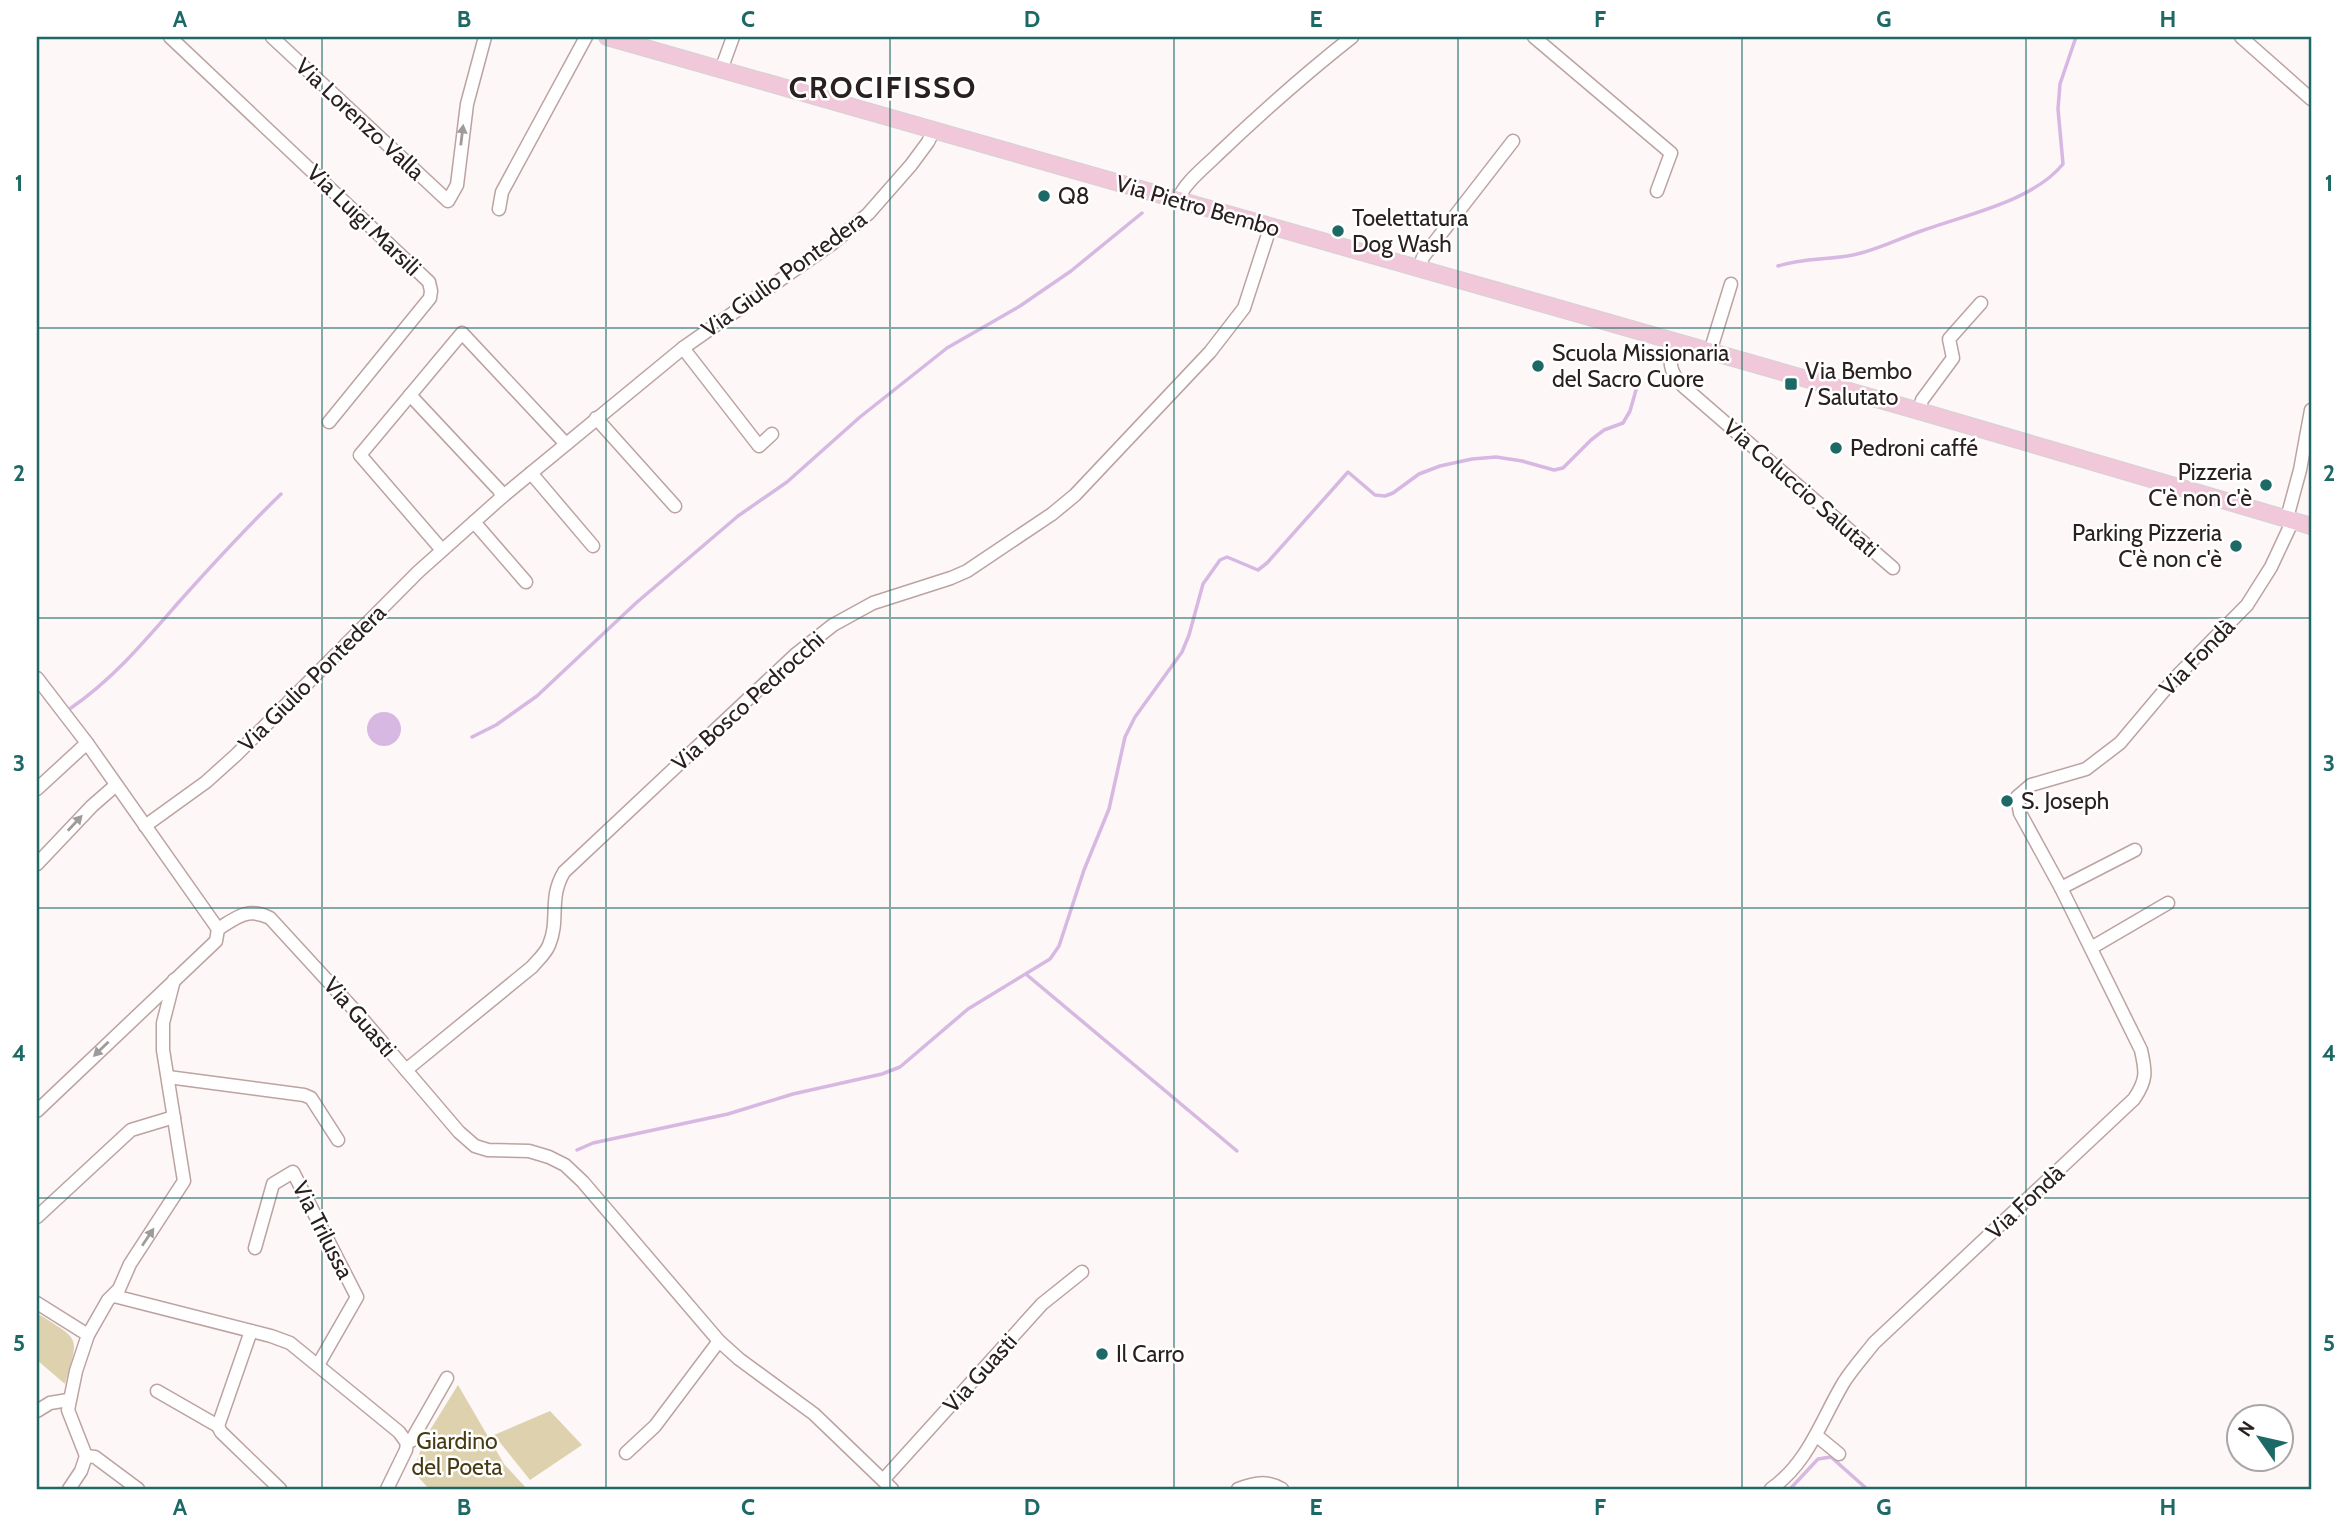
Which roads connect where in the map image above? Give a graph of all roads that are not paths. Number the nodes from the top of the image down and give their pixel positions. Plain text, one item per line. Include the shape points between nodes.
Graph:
1 (170, 37) edge
2 (272, 37) edge
3 (485, 37) edge
4 (586, 37) edge
5 (607, 37) edge
6 (733, 37) edge
7 (1352, 37) edge
8 (1534, 37) edge
9 (2241, 37) edge
10 (721, 70) junction
11 (2311, 99) edge
12 (934, 130) junction
13 (1513, 141) dead end
14 (1657, 191) dead end
15 (1178, 200) junction
16 (499, 209) dead end
17 (1270, 228) junction
18 (1419, 269) junction
19 (1731, 284) dead end
20 (1981, 303) dead end
21 (1674, 342) junction
22 (683, 348) junction
23 (1710, 352) junction
24 (410, 395) junction
25 (2311, 410) edge
26 (1919, 411) junction
27 (596, 418) junction
28 (329, 422) dead end
29 (772, 434) dead end
30 (566, 444) junction
31 (531, 473) junction
32 (502, 497) junction
33 (675, 506) dead end
34 (2290, 519) junction
35 (474, 522) junction
36 (2311, 526) edge
37 (593, 546) dead end
38 (442, 550) junction
39 (1893, 568) dead end
40 (526, 582) dead end
41 (37, 678) edge
42 (87, 743) junction
43 (116, 785) junction
44 (37, 789) edge
45 (145, 827) junction
46 (2135, 850) dead end
47 (37, 864) edge
48 (2061, 888) junction
49 (2168, 903) dead end
50 (218, 929) junction
51 (2091, 948) junction
52 (174, 980) junction
53 (406, 1070) junction
54 (168, 1077) junction
55 (37, 1111) edge
56 (174, 1117) junction
57 (338, 1140) dead end
58 (37, 1217) edge
59 (255, 1248) dead end
60 (1082, 1272) dead end
61 (114, 1296) junction
62 (37, 1303) edge
63 (251, 1331) junction
64 (88, 1335) junction
65 (719, 1341) junction
66 (318, 1365) junction
67 (447, 1378) dead end
68 (157, 1391) dead end
69 (68, 1400) junction
70 (40, 1409) edge
71 (70, 1420) junction
72 (218, 1426) junction
73 (1817, 1436) junction
74 (407, 1443) junction
75 (626, 1453) dead end
76 (1839, 1454) dead end
77 (86, 1456) junction
78 (888, 1484) edge
79 (69, 1489) edge
80 (138, 1489) edge
81 (280, 1489) edge
82 (387, 1489) edge
83 (1238, 1489) edge
84 (1282, 1489) edge
85 (1771, 1489) edge

1 - 28 street, Via Luigi Marsili via 429,282 430,298
2 -> 3 street, Via Lorenzo Valla via 448,201 457,185 467,104
4 - 16 street via 502,192
5 - 10 main road, Via Pietro Bembo
6 - 10 street
7 - 15 street via 1234,139
8 - 14 street via 1671,153
9 - 11 street
10 - 12 main road, Via Pietro Bembo
12 - 15 main road, Via Pietro Bembo
12 - 22 street, Via Giulio Pontedera via 868,214
13 - 18 street via 1423,257
15 - 17 main road, Via Pietro Bembo
17 - 18 main road, Via Pietro Bembo
17 - 53 street, Via Bosco Pedrocchi via 1244,308 1231,328 1075,495 967,570 873,603 833,625 795,655 564,872 556,886 554,930 548,948 531,967
18 - 21 main road, Via Pietro Bembo
19 - 23 street
20 - 26 street via 1949,339 1953,358
21 - 23 main road, Via Pietro Bembo
21 - 39 street, Via Coluccio Salutati via 1670,367 1683,386
22 - 27 street, Via Giulio Pontedera
22 - 29 street, Via Giulio Pontedera via 759,446
23 - 26 main road, Via Pietro Bembo
24 - 30 street via 462,333
24 - 32 street
24 - 38 street via 360,455
25 - 34 street
26 - 34 main road, Via Pietro Bembo
27 - 30 street, Via Giulio Pontedera
27 - 33 street
30 - 31 street, Via Giulio Pontedera
31 - 32 street, Via Giulio Pontedera
31 - 37 street
32 - 35 street, Via Giulio Pontedera
34 - 36 main road, Via Pietro Bembo
34 - 48 street, Via Fondà via 2271,567 2247,605 2174,679 2120,743 2086,769 2031,785 2017,797 2020,813
35 - 38 street, Via Giulio Pontedera
35 - 40 street
38 - 45 street, Via Giulio Pontedera via 236,755
41 - 42 street
42 - 43 street
42 - 44 street
43 - 45 street
47 -> 43 street
45 - 50 street
46 - 48 street
48 - 51 street, Via Fondà
49 - 51 street
50 - 52 street via 217,940
50 - 53 street, Via Guasti via 247,913 270,918
51 - 73 street, Via Fondà via 2141,1050 2144,1085 1874,1343 1844,1382
52 - 54 street via 163,1023
52 -> 55 street
53 - 65 street, Via Guasti via 475,1146 529,1151 565,1165
54 - 56 street
54 - 57 street via 304,1095 311,1098
56 - 58 street via 131,1130
61 -> 56 street via 184,1181
59 - 66 street, Via Trilussa via 273,1184 293,1172 357,1297
60 - 78 street, Via Guasti via 1042,1304
61 - 63 street
61 - 64 street
62 - 64 street
63 - 66 street via 290,1343
63 - 72 street
64 - 69 street
65 - 75 street via 655,1426
65 - 78 street, Via Guasti via 814,1414
66 - 74 street
67 - 74 street
68 - 72 street
69 - 70 street
69 - 71 street
70 - 71 street via 57,1411
71 - 77 street
72 - 81 street
73 - 76 street
73 - 85 street via 1796,1466
74 - 82 street
77 - 79 street
77 - 80 street via 95,1457
83 - 84 street via 1266,1482

